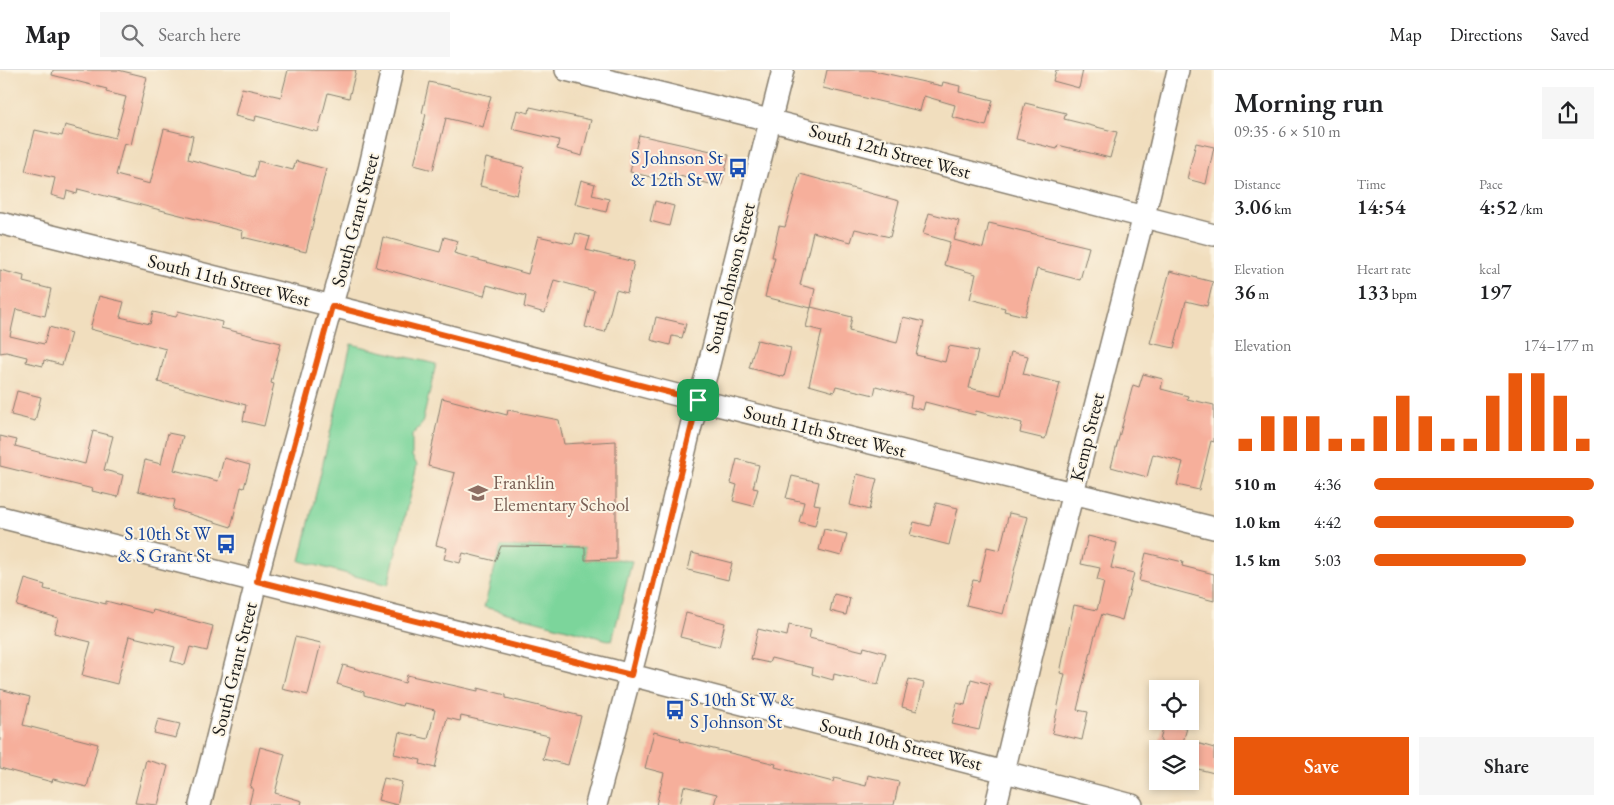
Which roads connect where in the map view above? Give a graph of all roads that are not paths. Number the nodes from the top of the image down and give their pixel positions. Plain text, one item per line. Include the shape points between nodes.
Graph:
1 (392, 70) edge
2 (566, 70) edge
3 (783, 70) edge
4 (1178, 70) edge
5 (769, 120) junction
6 (1144, 217) junction
7 (0, 223) edge
8 (1214, 235) edge
9 (332, 306) junction
10 (698, 400) junction
11 (1073, 492) junction
12 (0, 517) edge
13 (1214, 528) edge
14 (257, 581) junction
15 (631, 675) junction
16 (1003, 770) junction
17 (200, 805) edge
18 (596, 805) edge
19 (996, 805) edge
20 (1132, 805) edge

1 - 9 street, South Grant Street
2 - 5 street, South 12th Street West
3 - 5 street, South Johnson Street
4 - 6 street, Kemp Street
5 - 6 street, South 12th Street West
5 - 10 street, South Johnson Street
6 - 8 street, South 12th Street West
6 - 11 street, Kemp Street
7 - 9 street, South 11th Street West
9 - 10 street, South 11th Street West
9 - 14 street, South Grant Street
10 - 11 street, South 11th Street West
10 - 15 street, South Johnson Street
11 - 13 street, South 11th Street West
11 - 16 street, Kemp Street
12 - 14 street, South 10th Street West
14 - 15 street, South 10th Street West
14 - 17 street, South Grant Street
15 - 16 street, South 10th Street West
15 - 18 street, South Johnson Street
16 - 19 street, Kemp Street
16 - 20 street, South 10th Street West

